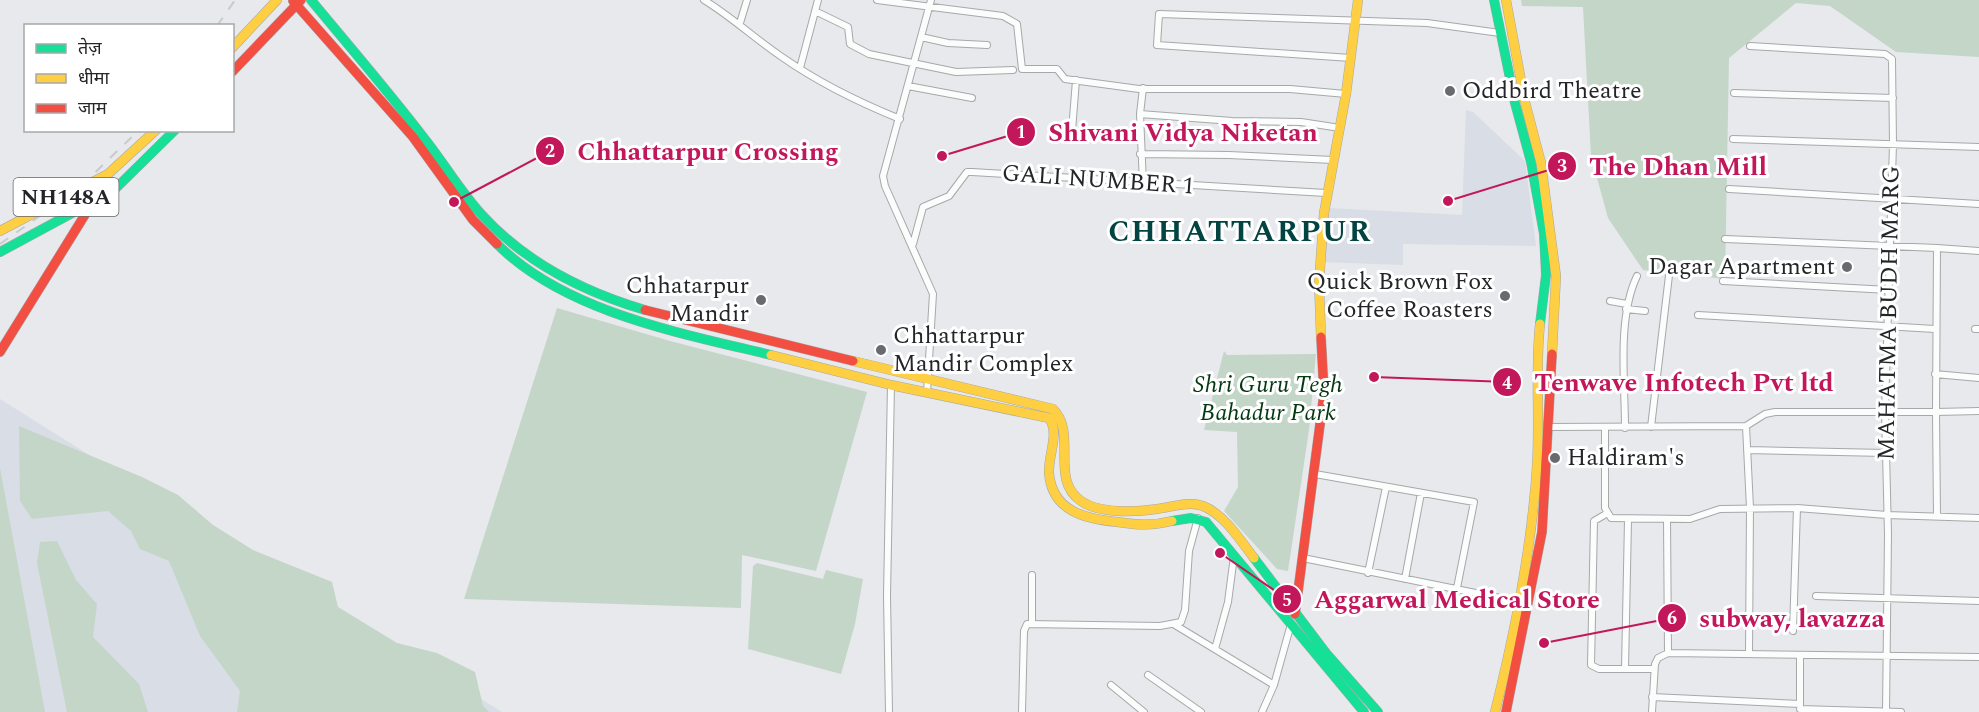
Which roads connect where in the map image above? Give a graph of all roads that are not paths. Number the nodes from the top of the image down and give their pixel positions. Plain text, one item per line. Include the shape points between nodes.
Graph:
1 (277, 0) edge
2 (311, 0) edge
3 (704, 0) edge
4 (747, 0) edge
5 (818, 0) edge
6 (877, 0) edge
7 (931, 0) edge
8 (1358, 0) edge
9 (1494, 0) edge
10 (1506, 0) edge
11 (296, 2) edge
12 (931, 8) junction
13 (815, 11) junction
14 (1356, 22) junction
15 (740, 23) junction
16 (1500, 33) junction
17 (921, 37) junction
18 (987, 45) dead end
19 (234, 46) edge
20 (1750, 46) dead end
21 (1351, 58) junction
22 (914, 64) junction
23 (800, 68) junction
24 (234, 70) edge
25 (1013, 70) dead end
26 (1076, 80) junction
27 (908, 86) junction
28 (1143, 88) junction
29 (1734, 93) dead end
30 (1346, 94) junction
31 (972, 98) dead end
32 (1893, 98) junction
33 (1140, 114) junction
34 (900, 118) junction
35 (1340, 128) junction
36 (1072, 131) dead end
37 (154, 132) edge
38 (173, 132) edge
39 (1733, 139) dead end
40 (1530, 141) junction
41 (1893, 144) junction
42 (1979, 147) edge
43 (1140, 154) junction
44 (1333, 160) junction
45 (1143, 184) junction
46 (87, 186) junction
47 (1729, 189) dead end
48 (1326, 193) junction
49 (1891, 198) junction
50 (1979, 204) edge
51 (91, 205) junction
52 (0, 231) edge
53 (1725, 239) dead end
54 (913, 244) junction
55 (1890, 244) junction
56 (1937, 248) junction
57 (1979, 251) edge
58 (0, 252) edge
59 (1670, 267) dead end
60 (1637, 276) dead end
61 (1723, 281) dead end
62 (1889, 290) junction
63 (1610, 301) dead end
64 (1627, 306) junction
65 (1645, 311) dead end
66 (1698, 315) dead end
67 (1887, 327) junction
68 (715, 329) junction
69 (1935, 330) junction
70 (711, 340) junction
71 (0, 352) edge
72 (1935, 374) junction
73 (1979, 378) edge
74 (928, 380) junction
75 (891, 385) junction
76 (927, 392) junction
77 (1885, 411) junction
78 (1979, 411) edge
79 (1936, 412) junction
80 (1746, 426) junction
81 (1548, 427) junction
82 (1605, 427) junction
83 (1651, 427) junction
84 (1625, 428) junction
85 (1747, 450) junction
86 (1886, 453) junction
87 (1315, 474) junction
88 (1386, 487) junction
89 (1421, 493) junction
90 (1750, 508) junction
91 (1797, 508) junction
92 (1606, 514) junction
93 (1887, 515) junction
94 (1937, 516) junction
95 (1198, 518) junction
96 (1979, 518) edge
97 (1668, 519) junction
98 (1628, 520) junction
99 (1234, 555) junction
100 (1303, 558) junction
101 (1368, 573) junction
102 (1032, 574) dead end
103 (1405, 579) junction
104 (1458, 588) junction
105 (1816, 596) dead end
106 (1888, 598) junction
107 (1515, 601) junction
108 (1979, 601) edge
109 (1295, 611) junction
110 (1032, 622) junction
111 (1291, 624) junction
112 (1175, 626) junction
113 (1793, 631) dead end
114 (1215, 649) junction
115 (1668, 653) junction
116 (1749, 654) junction
117 (1800, 656) junction
118 (1887, 657) junction
119 (1979, 657) edge
120 (1625, 669) junction
121 (1654, 669) junction
122 (1148, 675) dead end
123 (1111, 685) dead end
124 (1274, 685) junction
125 (1652, 697) junction
126 (1267, 705) junction
127 (1800, 708) edge
128 (889, 712) edge
129 (1022, 712) edge
130 (1144, 712) edge
131 (1201, 712) edge
132 (1262, 712) edge
133 (1273, 712) edge
134 (1364, 712) edge
135 (1378, 712) edge
136 (1495, 712) edge
137 (1506, 712) edge
138 (1652, 712) edge
139 (1886, 712) edge
140 (1901, 712) edge

1 - 19 main road
2 - 68 main road via 424,136 481,214 531,258 609,299
3 - 15 street
4 - 15 street
5 - 13 street
6 - 12 street
7 - 12 street
8 - 14 main road
9 - 16 main road
10 - 40 main road
11 - 24 main road
11 - 70 main road via 413,137 473,220 502,250 530,270 605,309
12 - 17 street
12 - 26 street via 1003,16 1017,24 1023,69 1057,69 1065,79
13 - 22 street via 848,27 850,44 862,51
13 - 23 street
14 - 16 street via 1427,23
14 - 21 main road
14 - 21 street via 1159,14 1157,45
15 - 23 street
16 - 40 main road
17 - 18 street
17 - 22 street
20 - 32 street, MAHATMA BUDH MARG via 1888,55 1892,59
21 - 30 main road
22 - 25 street via 956,72
22 - 27 street
23 - 34 street via 854,100
26 - 28 street
26 - 36 street
27 - 31 street
27 - 34 street
28 - 30 street via 1290,89
28 - 33 street
29 - 32 street
30 - 35 main road
32 - 41 street, MAHATMA BUDH MARG
33 - 35 street via 1301,122
33 - 43 street
34 - 54 street via 883,181
35 - 44 main road
37 - 46 main road, NH148A via 128,158
38 - 51 main road, NH148A via 113,191
39 - 41 street
40 - 81 main road via 1543,174 1556,276
40 - 107 main road via 1546,275 1537,355 1537,464 1531,527
41 - 42 street
41 - 49 street, MAHATMA BUDH MARG
43 - 44 street
43 - 45 street
44 - 48 main road
45 - 48 street, GALI NUMBER 1
45 - 54 street, GALI NUMBER 1 via 967,172 949,196 923,207
46 - 51 main road
46 - 52 main road, NH148A
47 - 49 street
48 - 87 main road via 1319,283 1324,394
49 - 50 street
49 - 55 street, MAHATMA BUDH MARG
51 - 58 main road, NH148A
51 - 71 main road
53 - 55 street
54 - 74 street via 931,284 934,302
55 - 56 street
55 - 62 street, MAHATMA BUDH MARG
56 - 57 street
56 - 69 street
59 - 83 street
60 - 64 street
61 - 62 street
62 - 67 street, MAHATMA BUDH MARG
63 - 64 street
64 - 65 street
64 - 84 street
66 - 67 street
67 - 69 street
67 - 77 street, MAHATMA BUDH MARG
68 - 70 main road
68 - 74 main road
69 - 72 street
70 - 75 main road
72 - 73 street
72 - 79 street
74 - 76 street
74 - 109 main road via 1012,397 1060,413 1065,424 1064,475 1081,501 1111,508 1151,510 1191,505 1212,511
75 - 76 main road
75 - 128 street
76 - 95 main road via 1050,418 1054,428 1050,478 1064,509 1075,515 1147,526
77 - 79 street
77 - 80 street via 1775,412
77 - 86 street, MAHATMA BUDH MARG
78 - 79 street
79 - 94 street
80 - 83 street
80 - 85 street
81 - 82 street
81 - 137 main road via 1542,532
82 - 84 street
82 - 92 street
83 - 84 street
85 - 86 street
85 - 90 street
86 - 93 street, MAHATMA BUDH MARG
87 - 88 street
87 - 100 main road
88 - 89 street
88 - 101 street
89 - 103 street
89 - 104 street via 1474,502
90 - 91 street
90 - 97 street via 1720,509 1700,518
90 - 116 street
91 - 93 street
91 - 113 street
92 - 98 street
92 - 120 street via 1594,521 1590,659 1594,668
93 - 94 street
93 - 106 street, MAHATMA BUDH MARG
94 - 96 street
95 - 99 main road
95 - 112 street via 1189,552 1183,619
97 - 98 street
97 - 115 street
98 - 120 street
99 - 111 main road
99 - 114 street via 1228,602
100 - 101 street
100 - 109 main road
101 - 103 street
102 - 110 street
103 - 104 street
104 - 107 street
105 - 106 street
106 - 108 street
106 - 118 street, MAHATMA BUDH MARG
107 - 136 main road
109 - 111 main road
109 - 135 main road via 1356,690
110 - 112 street
110 - 129 street via 1024,631
111 - 124 street
111 - 134 main road
112 - 114 street
114 - 124 street
115 - 116 street
115 - 121 street via 1658,658
116 - 117 street
117 - 118 street
117 - 127 street
118 - 119 street
118 - 139 street, MAHATMA BUDH MARG
120 - 121 street
121 - 125 street
122 - 131 street
123 - 130 street
124 - 126 street
125 - 127 street
125 - 138 street
126 - 132 street
126 - 133 street
127 - 139 street
139 - 140 street

